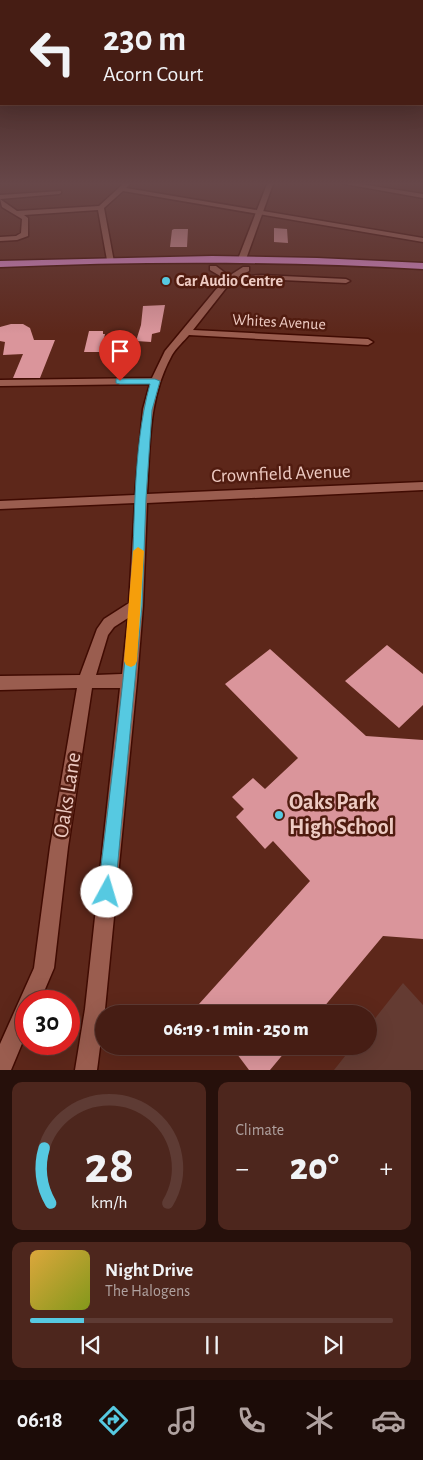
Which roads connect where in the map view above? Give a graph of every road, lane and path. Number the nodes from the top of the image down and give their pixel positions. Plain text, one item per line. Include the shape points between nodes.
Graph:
1 (25, 234) edge
2 (106, 234) edge
3 (251, 234) edge
4 (386, 234) edge
5 (0, 239) edge
6 (423, 240) edge
7 (242, 259) junction
8 (111, 260) junction
9 (0, 264) edge
10 (423, 266) edge
11 (213, 268) junction
12 (246, 269) junction
13 (0, 272) edge
14 (423, 275) edge
15 (227, 280) junction
16 (346, 281) dead end
17 (187, 332) junction
18 (368, 342) dead end
19 (155, 381) junction
20 (0, 383) edge
21 (423, 486) edge
22 (141, 498) junction
23 (0, 505) edge
24 (136, 606) junction
25 (86, 681) junction
26 (129, 681) junction
27 (0, 683) edge
28 (35, 990) edge
29 (15, 1035) edge
30 (0, 1070) edge
31 (86, 1070) edge

1 - 5 street
2 - 8 street
3 - 7 street
4 - 6 street
7 - 8 highway
7 - 10 highway
8 - 9 highway
11 - 12 highway
11 - 13 highway
11 - 15 street
12 - 14 highway
12 - 15 street
15 - 16 street via 261,277
15 - 17 street
17 - 18 street, Whites Avenue
17 - 19 street via 168,353
19 - 20 street
19 - 22 street via 148,410
21 - 22 street, Crownfield Avenue
22 - 23 street, Crownfield Avenue
22 - 24 street
24 - 25 street, Oaks Lane via 109,623 102,633
24 - 26 street
25 - 26 street
25 - 27 street
25 - 28 street, Oaks Lane via 59,847 44,968
26 - 31 street
29 - 30 street

